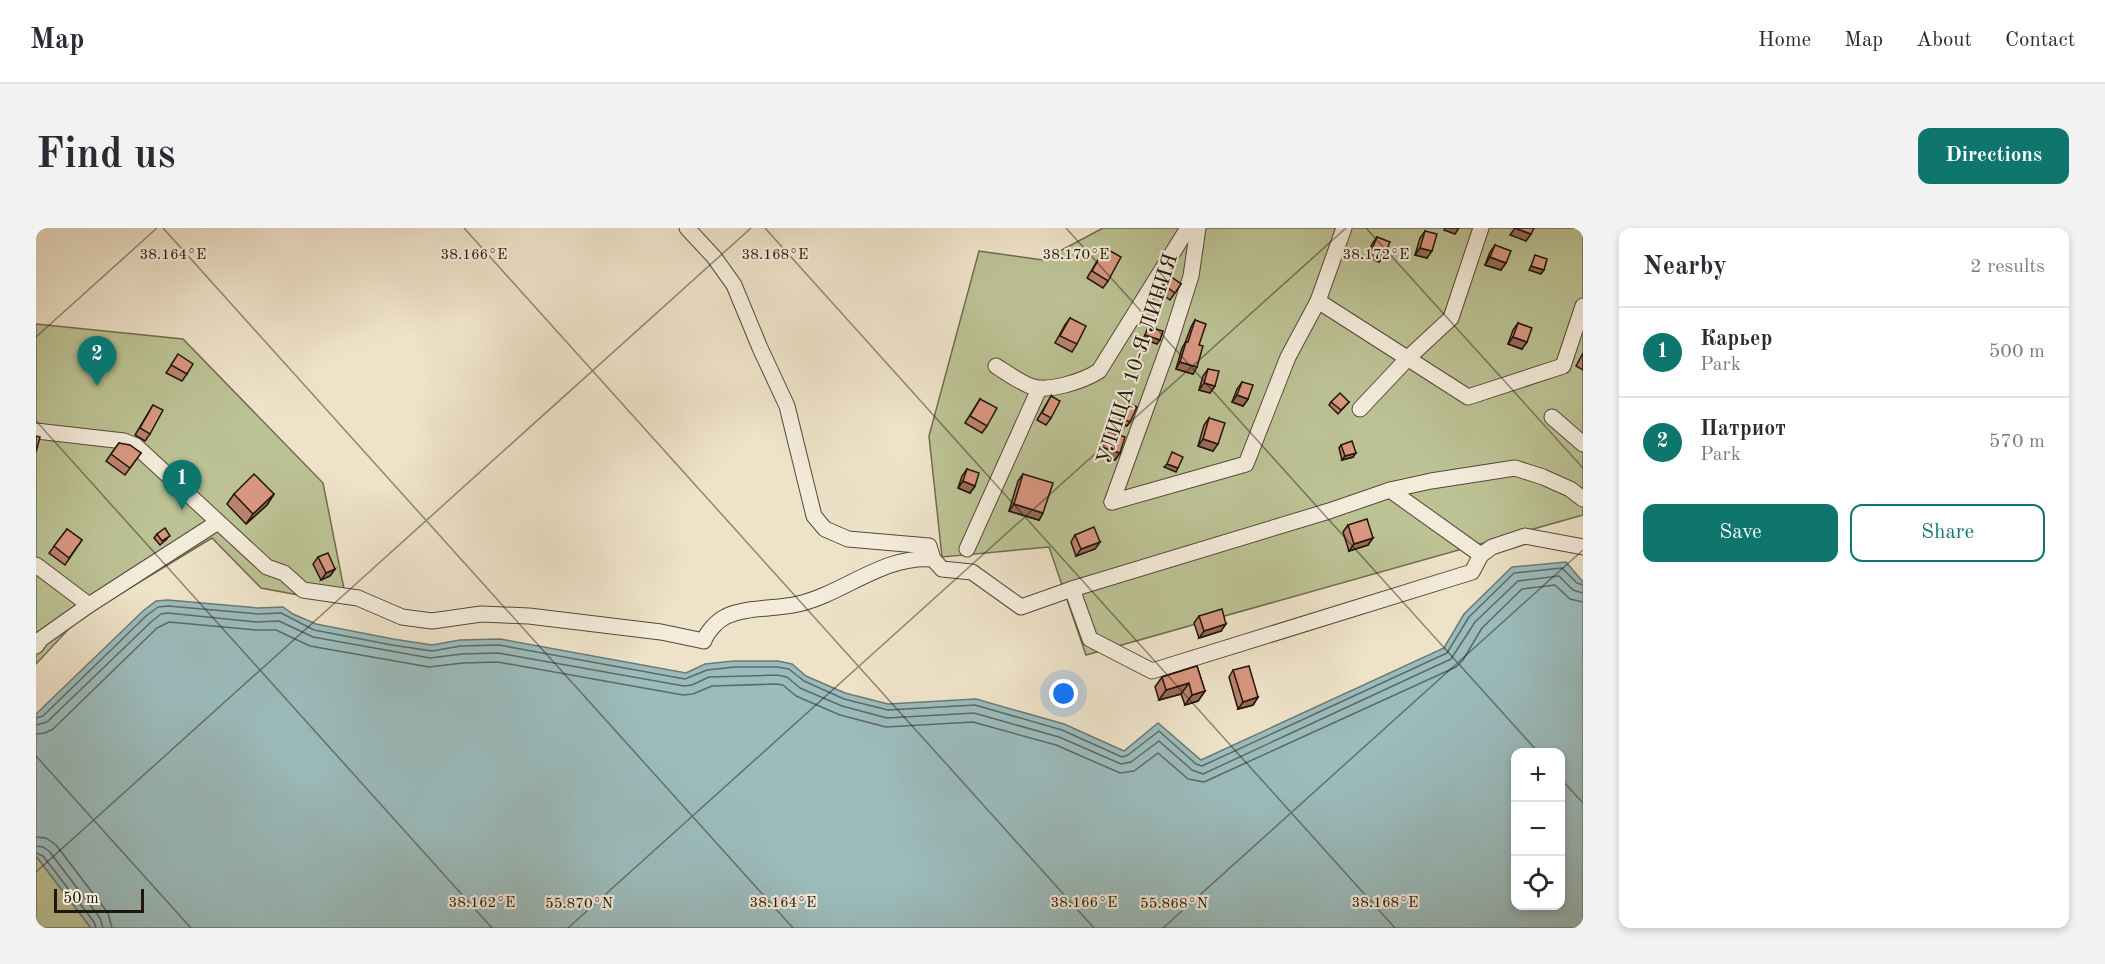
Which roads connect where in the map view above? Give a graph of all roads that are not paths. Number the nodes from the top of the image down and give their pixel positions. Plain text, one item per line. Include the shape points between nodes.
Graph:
1 (687, 228) edge
2 (1188, 228) edge
3 (1198, 228) edge
4 (1344, 228) edge
5 (1480, 228) edge
6 (1318, 301) junction
7 (1582, 313) edge
8 (1408, 358) junction
9 (996, 366) dead end
10 (1039, 389) junction
11 (1360, 410) dead end
12 (1552, 417) dead end
13 (36, 431) edge
14 (1583, 444) edge
15 (1390, 490) junction
16 (1583, 499) edge
17 (218, 522) junction
18 (1583, 547) edge
19 (968, 549) dead end
20 (1481, 555) junction
21 (933, 559) junction
22 (36, 565) edge
23 (1072, 589) junction
24 (89, 605) junction
25 (36, 646) edge

1 - 21 street via 734,285 787,406 814,516 825,529 848,539 929,546
2 - 10 street via 1099,371 1074,382
3 - 6 street, УЛИЦА 10-Я ЛИНИЯ via 1191,276 1112,502 1246,464 1288,357
4 - 6 street
5 - 8 street via 1451,318
6 - 8 street
7 - 8 street via 1563,366 1468,397
8 - 11 street
9 - 10 street
10 - 19 street
12 - 14 street
13 - 17 street via 124,441 136,446
15 - 16 street via 1515,468 1544,477
15 - 20 street
15 - 23 street
17 - 21 street via 267,567 284,573 303,590 358,598 402,617 432,621 480,614 529,616 704,641 724,617 801,604 887,566 916,558
17 - 24 street
18 - 20 street via 1525,536
20 - 23 street via 1472,572 1152,671 1090,639
21 - 23 street via 942,569 972,572 1021,607
22 - 24 street
24 - 25 street

